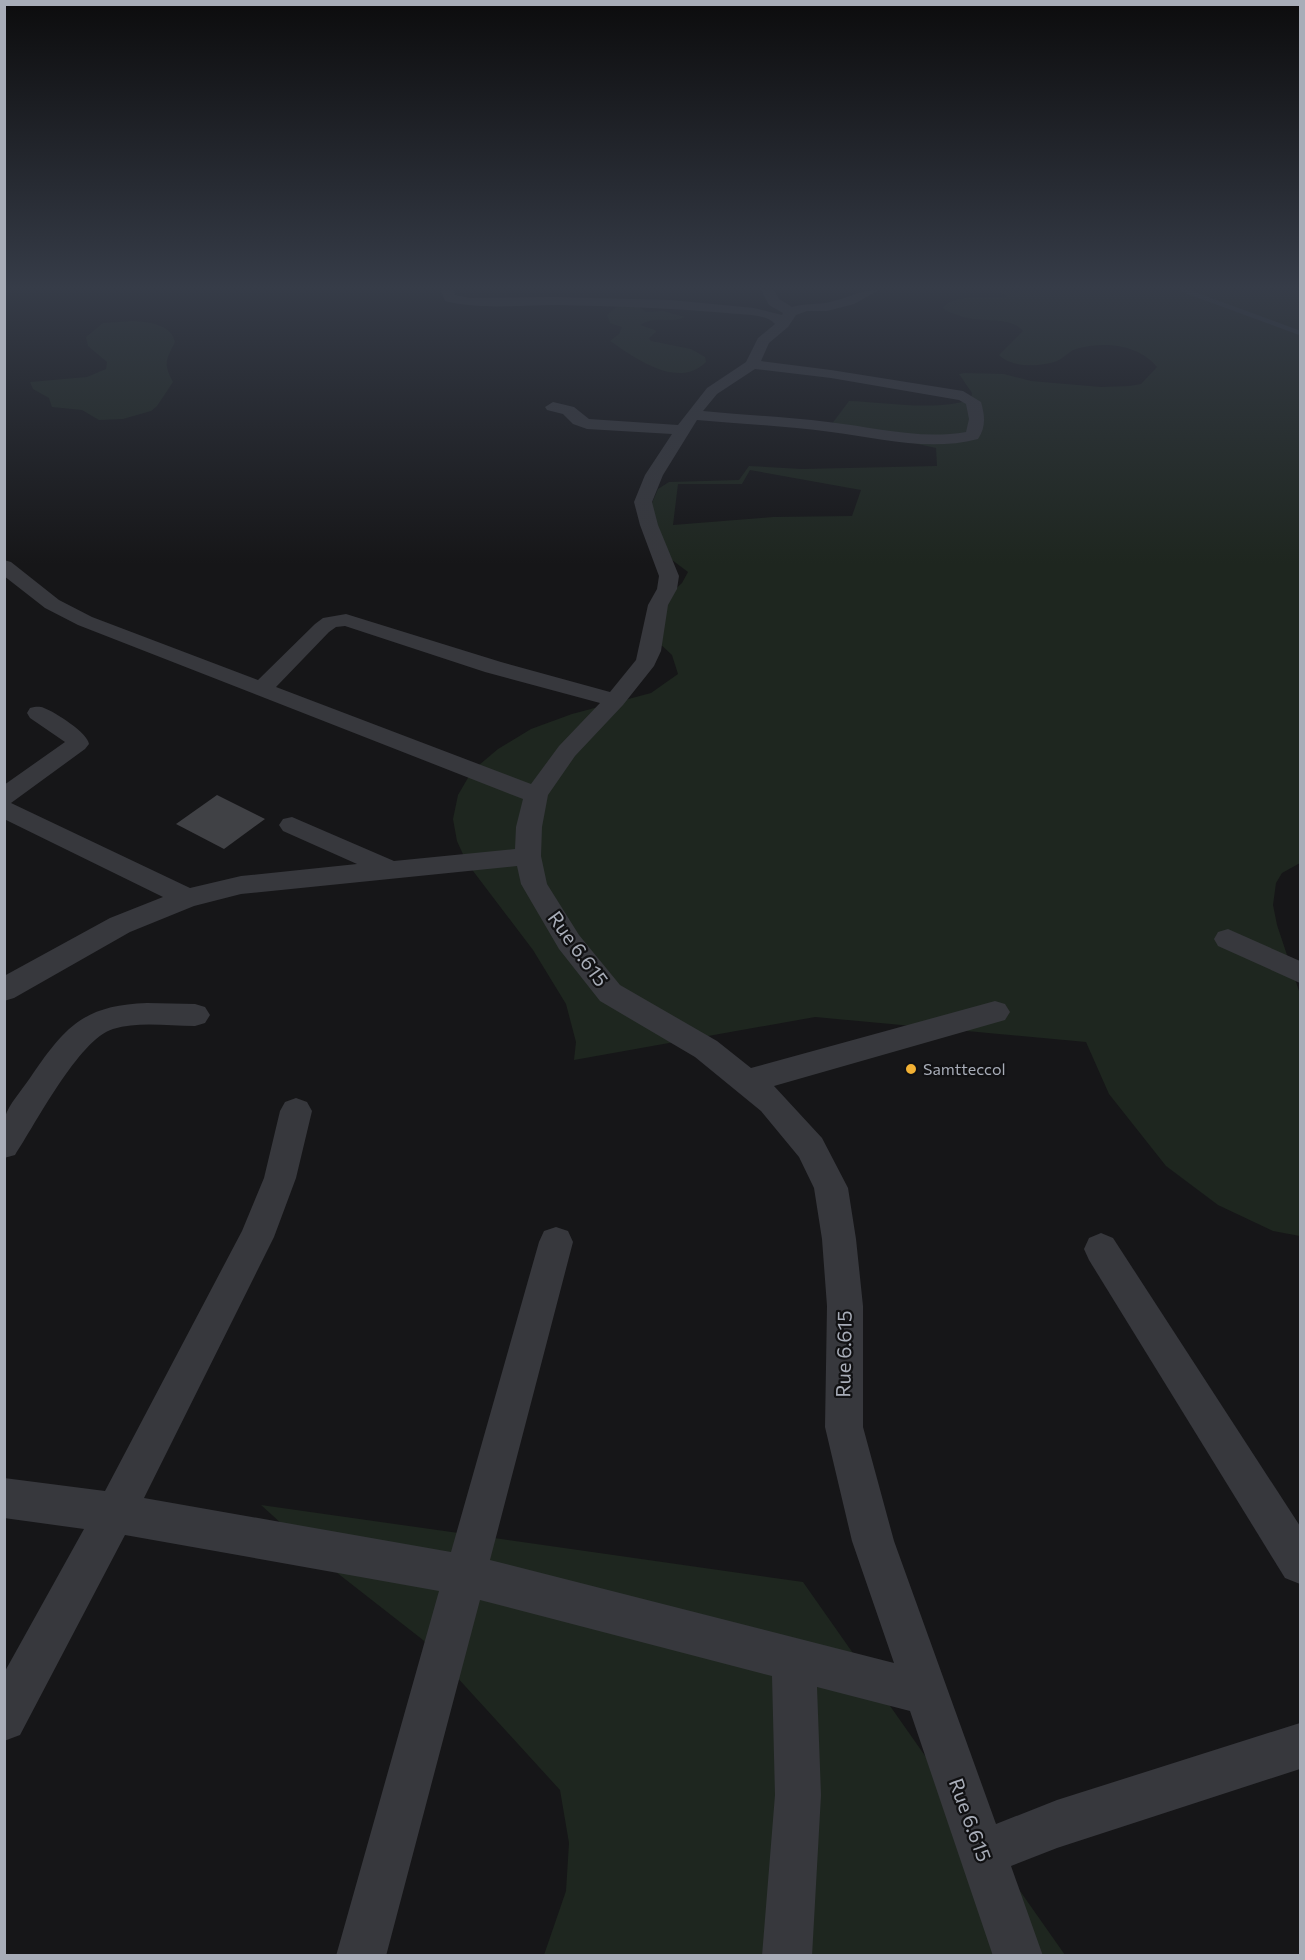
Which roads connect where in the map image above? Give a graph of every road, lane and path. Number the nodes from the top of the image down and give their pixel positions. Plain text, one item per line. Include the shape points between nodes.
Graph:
1 (726, 381) edge
2 (876, 381) edge
3 (553, 407) dead end
4 (688, 422) junction
5 (4, 566) edge
6 (262, 689) junction
7 (615, 700) junction
8 (38, 713) dead end
9 (536, 795) junction
10 (4, 797) edge
11 (4, 809) edge
12 (292, 825) dead end
13 (528, 856) junction
14 (388, 869) junction
15 (187, 898) junction
16 (1228, 939) dead end
17 (1300, 973) edge
18 (4, 990) edge
19 (995, 1011) dead end
20 (195, 1015) dead end
21 (746, 1082) junction
22 (296, 1111) dead end
23 (4, 1145) edge
24 (556, 1242) dead end
25 (1101, 1250) dead end
26 (4, 1498) edge
27 (115, 1513) junction
28 (1300, 1563) edge
29 (465, 1575) junction
30 (794, 1659) junction
31 (925, 1693) junction
32 (4, 1719) edge
33 (1300, 1746) edge
34 (982, 1854) junction
35 (361, 1956) edge
36 (787, 1956) edge
37 (1018, 1956) edge

1 - 4 street via 712,391
2 - 4 street via 963,396 973,402 976,430 972,436 957,440 934,440 828,427
3 - 4 street via 576,413 579,421 587,424
4 - 7 street via 654,475 643,502 667,568 667,589 652,625 646,662
5 - 6 street via 52,604 85,621
6 - 7 street via 322,628 330,622 346,620 493,667
6 - 9 street
7 - 9 street via 567,751
8 - 10 street via 77,739 77,744
9 - 13 street, Rue 6.615
11 - 15 street
12 - 14 street
13 - 14 street
13 - 21 street, Rue 6.615 via 534,884 568,942 610,993 706,1049
14 - 15 street via 241,885
15 - 18 street via 120,925
16 - 17 street
19 - 21 street
20 - 23 street via 122,1016 97,1022 72,1043
21 - 31 street, Rue 6.615 via 772,1102 811,1148 831,1188 845,1306 844,1427 873,1541
22 - 27 street via 280,1178 257,1237
24 - 29 street
25 - 28 street
26 - 27 street
27 - 29 street
27 - 32 street
29 - 30 street
29 - 35 street
30 - 31 street
30 - 36 street via 798,1795
31 - 34 street, Rue 6.615
33 - 34 street via 1057,1824
34 - 37 street, Rue 6.615

